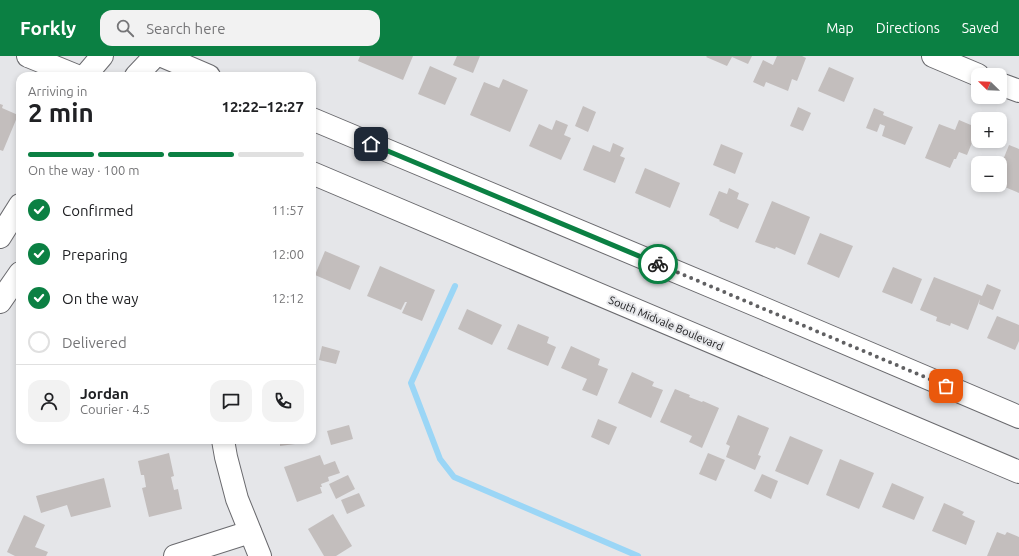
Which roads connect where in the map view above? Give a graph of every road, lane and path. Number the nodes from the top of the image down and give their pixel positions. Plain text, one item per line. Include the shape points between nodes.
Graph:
1 (28, 56) edge
2 (102, 56) edge
3 (155, 56) edge
4 (162, 56) edge
5 (933, 56) edge
6 (66, 72) edge
7 (88, 72) edge
8 (140, 72) edge
9 (200, 72) edge
10 (971, 72) edge
11 (1007, 87) edge
12 (1019, 91) edge
13 (316, 121) edge
14 (316, 175) edge
15 (16, 211) edge
16 (0, 237) edge
17 (16, 279) edge
18 (0, 302) edge
19 (1019, 417) edge
20 (224, 444) edge
21 (1019, 472) edge
22 (250, 532) junction
23 (175, 556) edge
24 (260, 556) edge

1 - 6 main road
2 - 7 main road
3 - 8 main road
4 - 9 main road
5 - 10 main road
11 - 12 main road
13 - 19 main road
14 - 21 main road, South Midvale Boulevard
15 - 16 main road
17 - 18 main road
20 - 22 main road via 236,499
22 - 23 main road
22 - 24 main road

